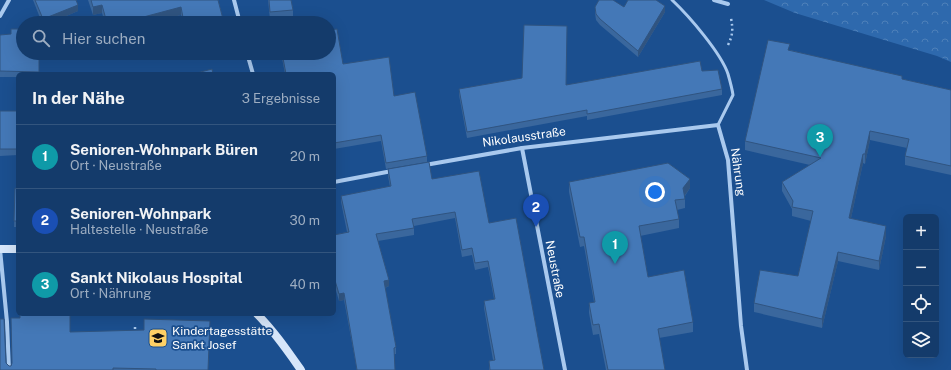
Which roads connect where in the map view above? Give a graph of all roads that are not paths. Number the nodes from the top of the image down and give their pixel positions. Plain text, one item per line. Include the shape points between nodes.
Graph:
1 (9, 0) edge
2 (234, 0) edge
3 (672, 0) edge
4 (714, 0) edge
5 (728, 4) dead end
6 (0, 16) edge
7 (238, 16) edge
8 (249, 60) edge
9 (252, 72) edge
10 (718, 125) junction
11 (522, 148) junction
12 (420, 166) edge
13 (397, 170) edge
14 (336, 182) edge
15 (0, 248) edge
16 (16, 249) edge
17 (259, 316) edge
18 (9, 370) edge
19 (301, 370) edge
20 (564, 370) edge
21 (747, 370) edge

1 - 6 street
2 - 7 street
3 - 10 lane via 687,14 728,73 733,95
4 - 5 street
8 - 9 street
10 - 11 street, Nikolausstraße
10 - 21 street, Nährung via 728,160 741,326
11 - 12 street, Nikolausstraße
11 - 20 street, Neustraße
13 - 14 street
15 - 16 main road
15 - 18 street
17 - 19 main road via 285,346

